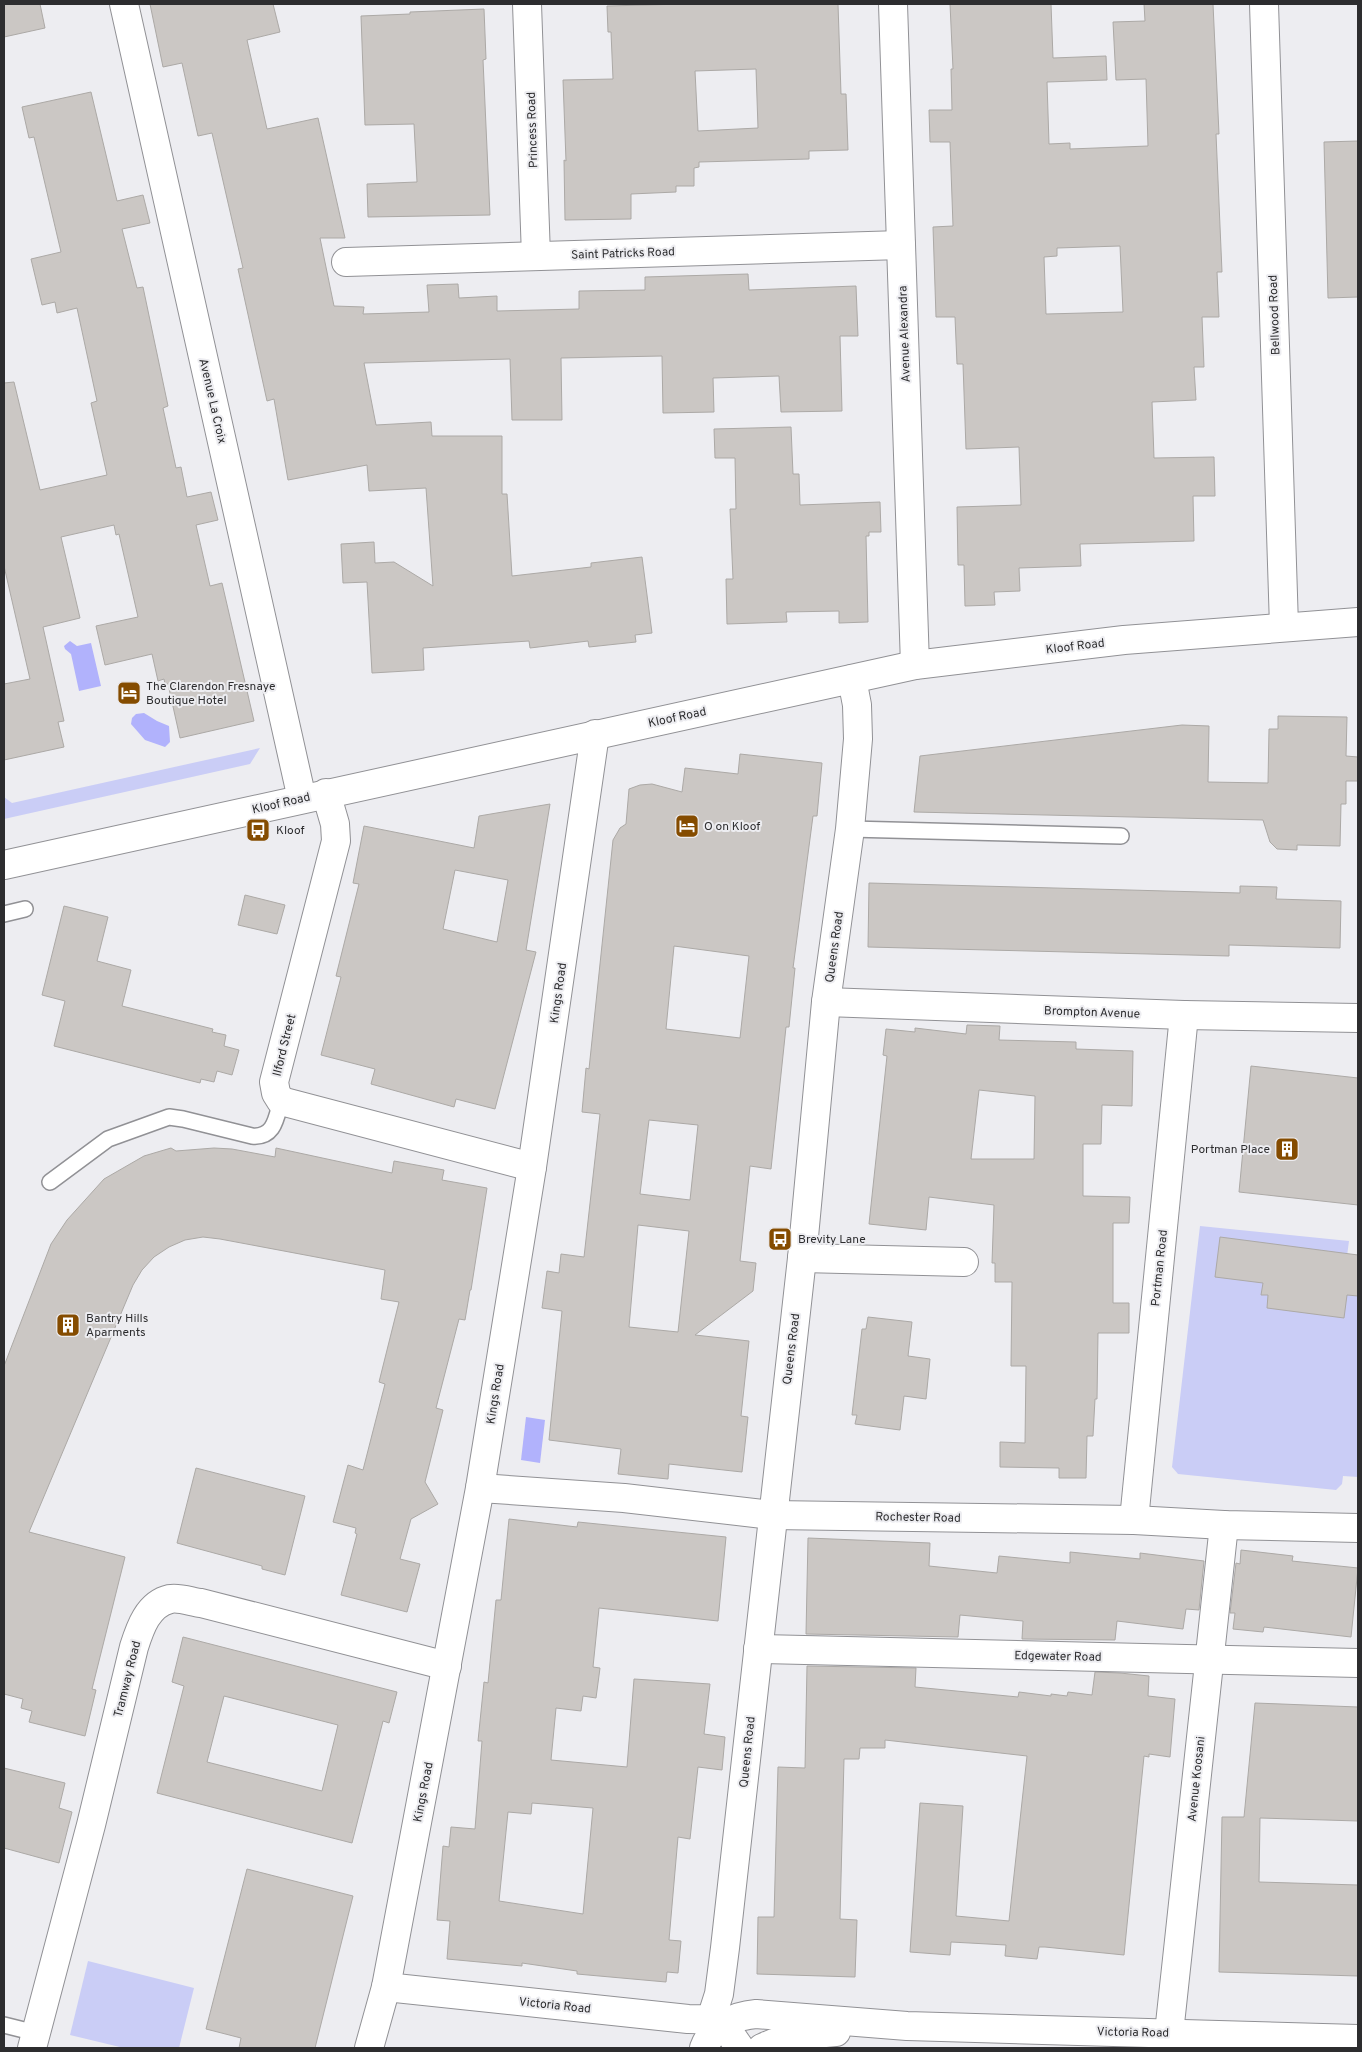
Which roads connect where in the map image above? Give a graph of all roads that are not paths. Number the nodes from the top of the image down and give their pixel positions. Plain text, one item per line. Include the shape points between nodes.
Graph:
1 (124, 4) edge
2 (527, 4) edge
3 (893, 4) edge
4 (1264, 4) edge
5 (901, 245) junction
6 (536, 256) junction
7 (346, 262) dead end
8 (1358, 622) edge
9 (1284, 626) junction
10 (914, 665) junction
11 (852, 679) junction
12 (595, 734) junction
13 (314, 796) junction
14 (850, 829) junction
15 (1121, 836) dead end
16 (4, 865) edge
17 (25, 909) dead end
18 (4, 914) edge
19 (826, 1002) junction
20 (1184, 1015) junction
21 (1358, 1018) edge
22 (281, 1102) junction
23 (532, 1167) junction
24 (50, 1182) dead end
25 (802, 1258) junction
26 (964, 1262) dead end
27 (480, 1488) junction
28 (772, 1514) junction
29 (1134, 1520) junction
30 (1224, 1525) junction
31 (1358, 1528) edge
32 (758, 1649) junction
33 (1209, 1660) junction
34 (1358, 1663) edge
35 (447, 1666) junction
36 (386, 1987) junction
37 (717, 2022) junction
38 (4, 2025) edge
39 (907, 2026) junction
40 (1152, 2038) edge
41 (1358, 2039) edge
42 (34, 2040) edge
43 (1322, 2043) edge
44 (369, 2048) edge
45 (704, 2048) edge
46 (740, 2048) edge
47 (762, 2048) edge

1 - 13 street, Avenue La Croix
2 - 6 street, Princess Road
3 - 5 street, Avenue Alexandra
4 - 9 street, Bellwood Road
5 - 6 street, Saint Patricks Road
5 - 10 street, Avenue Alexandra
6 - 7 street, Saint Patricks Road
8 - 9 street, Kloof Road
9 - 10 street, Kloof Road via 1124,640
10 - 11 street, Kloof Road
11 - 12 street, Kloof Road
11 - 14 street, Queens Road via 858,738
12 - 13 street, Kloof Road
12 - 23 street, Kings Road
13 - 16 street, Kloof Road
13 - 22 street, Ilford Street via 335,824 336,841 274,1082
14 - 15 lane
14 - 19 street, Queens Road
17 - 18 lane
19 - 20 street, Brompton Avenue
19 - 25 street, Queens Road
20 - 21 street, Brompton Avenue
20 - 29 street, Portman Road
22 - 23 street
22 - 24 lane via 272,1129 259,1137 169,1117 108,1139
23 - 27 street, Kings Road
25 - 26 street
25 - 28 street, Queens Road
27 - 28 street, Rochester Road via 624,1498
27 - 35 street, Kings Road
28 - 29 street, Rochester Road
28 - 32 street, Queens Road
29 - 30 street, Rochester Road
30 - 31 street, Rochester Road
30 - 33 street, Avenue Koosani
32 - 33 street, Edgewater Road
32 - 37 street, Queens Road
33 - 34 street, Edgewater Road
33 - 40 street, Avenue Koosani
35 - 36 street, Kings Road
35 - 42 street, Tramway Road via 201,1603 171,1599 149,1612 134,1647
36 - 37 street, Victoria Road
36 - 44 street, Kings Road
37 - 39 street, Victoria Road via 756,2014
37 - 45 street, Queens Road
37 - 46 street
38 - 42 lane
39 - 40 street, Victoria Road
39 - 47 street, Victoria Road via 811,2034
40 - 43 street, Victoria Road
41 - 43 street, Victoria Road

